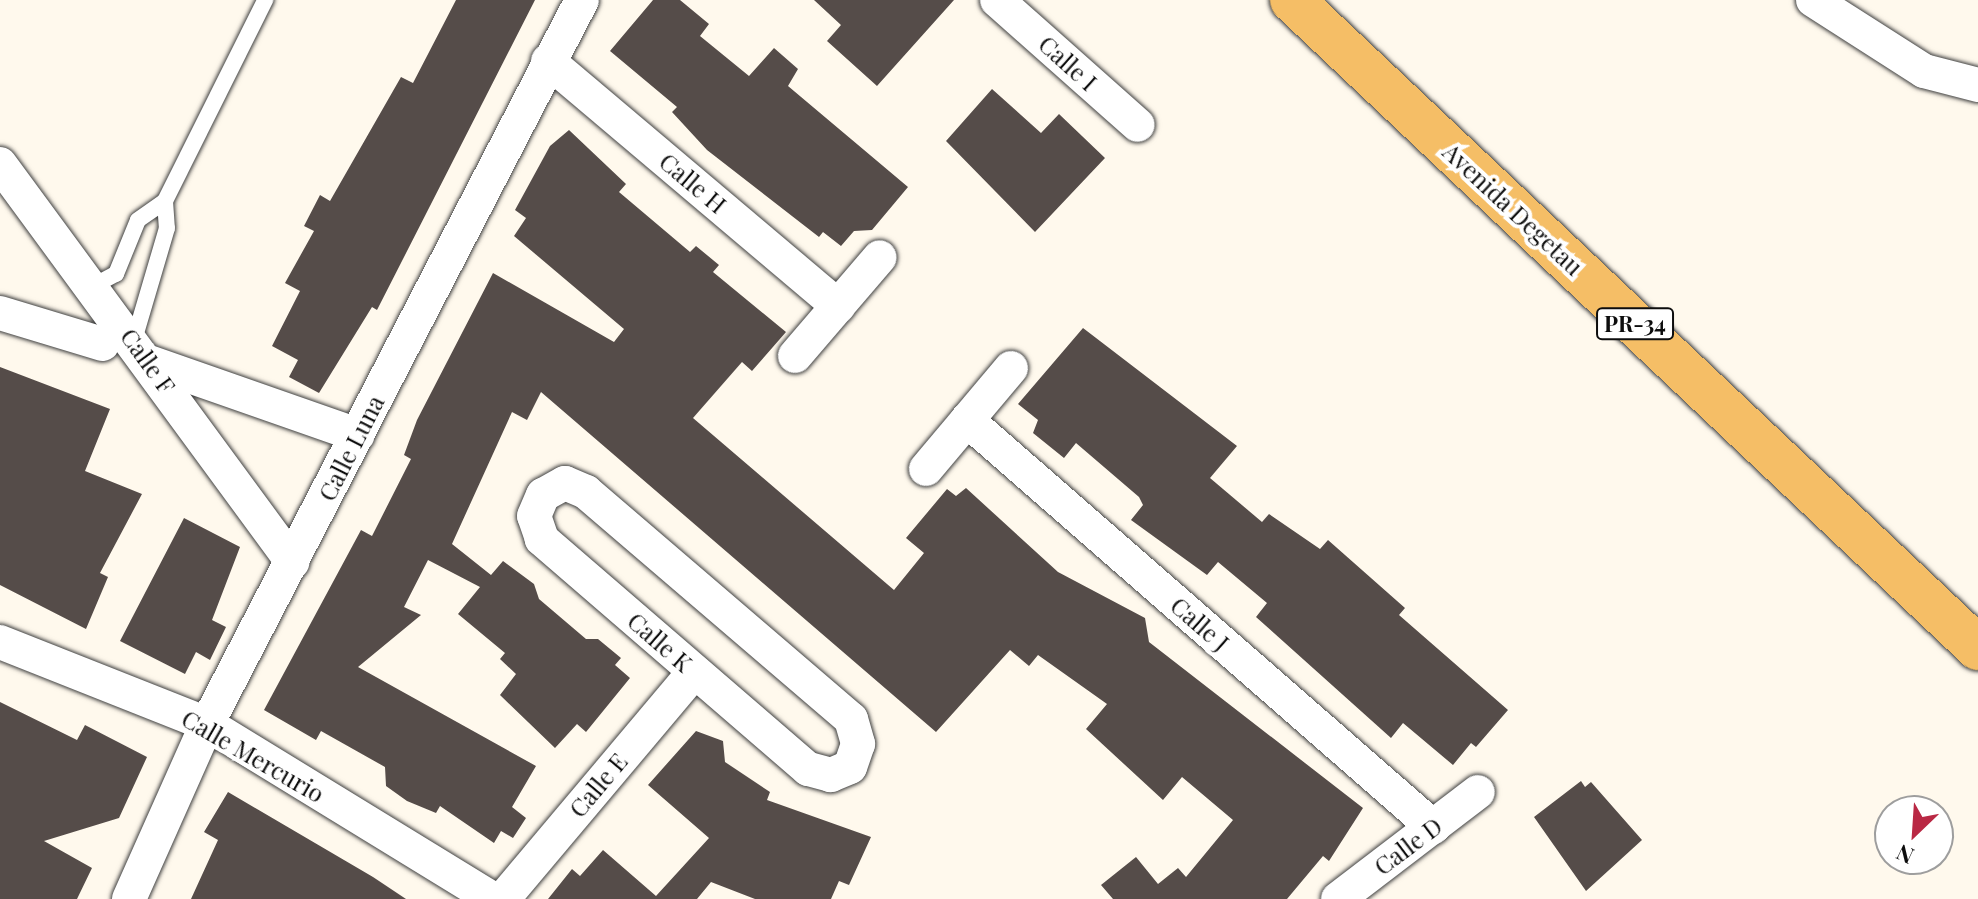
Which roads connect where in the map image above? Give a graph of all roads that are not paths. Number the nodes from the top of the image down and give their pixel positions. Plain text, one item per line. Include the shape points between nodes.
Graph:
1 (265, 0) edge
2 (582, 0) edge
3 (997, 0) edge
4 (1292, 0) edge
5 (1813, 0) edge
6 (1857, 14) edge
7 (548, 61) junction
8 (1978, 85) edge
9 (1138, 125) dead end
10 (0, 164) edge
11 (165, 201) junction
12 (880, 257) dead end
13 (93, 286) junction
14 (838, 306) junction
15 (0, 313) edge
16 (128, 349) junction
17 (795, 356) dead end
18 (1011, 368) dead end
19 (967, 420) junction
20 (358, 435) junction
21 (926, 469) dead end
22 (292, 562) junction
23 (0, 642) edge
24 (1978, 648) edge
25 (694, 672) junction
26 (207, 724) junction
27 (1478, 792) dead end
28 (1433, 827) junction
29 (129, 899) edge
30 (493, 899) edge
31 (503, 899) edge
32 (1338, 899) edge

1 - 11 lane
2 - 7 street, Calle Luna
3 - 9 street, Calle I
4 - 24 main road, Avenida Degetau / PR-34
5 - 6 street
6 - 8 street via 1924,71
7 - 14 street, Calle H
7 - 20 street, Calle Luna
10 - 13 street, Calle F
11 - 13 lane via 138,220 116,274
11 - 16 lane via 167,228
12 - 14 street
13 - 16 street, Calle F
14 - 17 street
15 - 16 street
16 - 20 street
16 - 22 street, Calle F
18 - 19 street
19 - 21 street
19 - 28 street, Calle J
20 - 22 street, Calle Luna
22 - 26 street, Calle Luna
23 - 26 street, Calle Mercurio
25 - 25 street, Calle K via 542,539 534,516 543,495 565,483 586,492 851,719 858,744 850,767 831,775 808,769
25 - 31 street, Calle E
26 - 29 street, Calle Luna
26 - 30 street, Calle Mercurio
27 - 28 street, Calle D
28 - 32 street, Calle D

